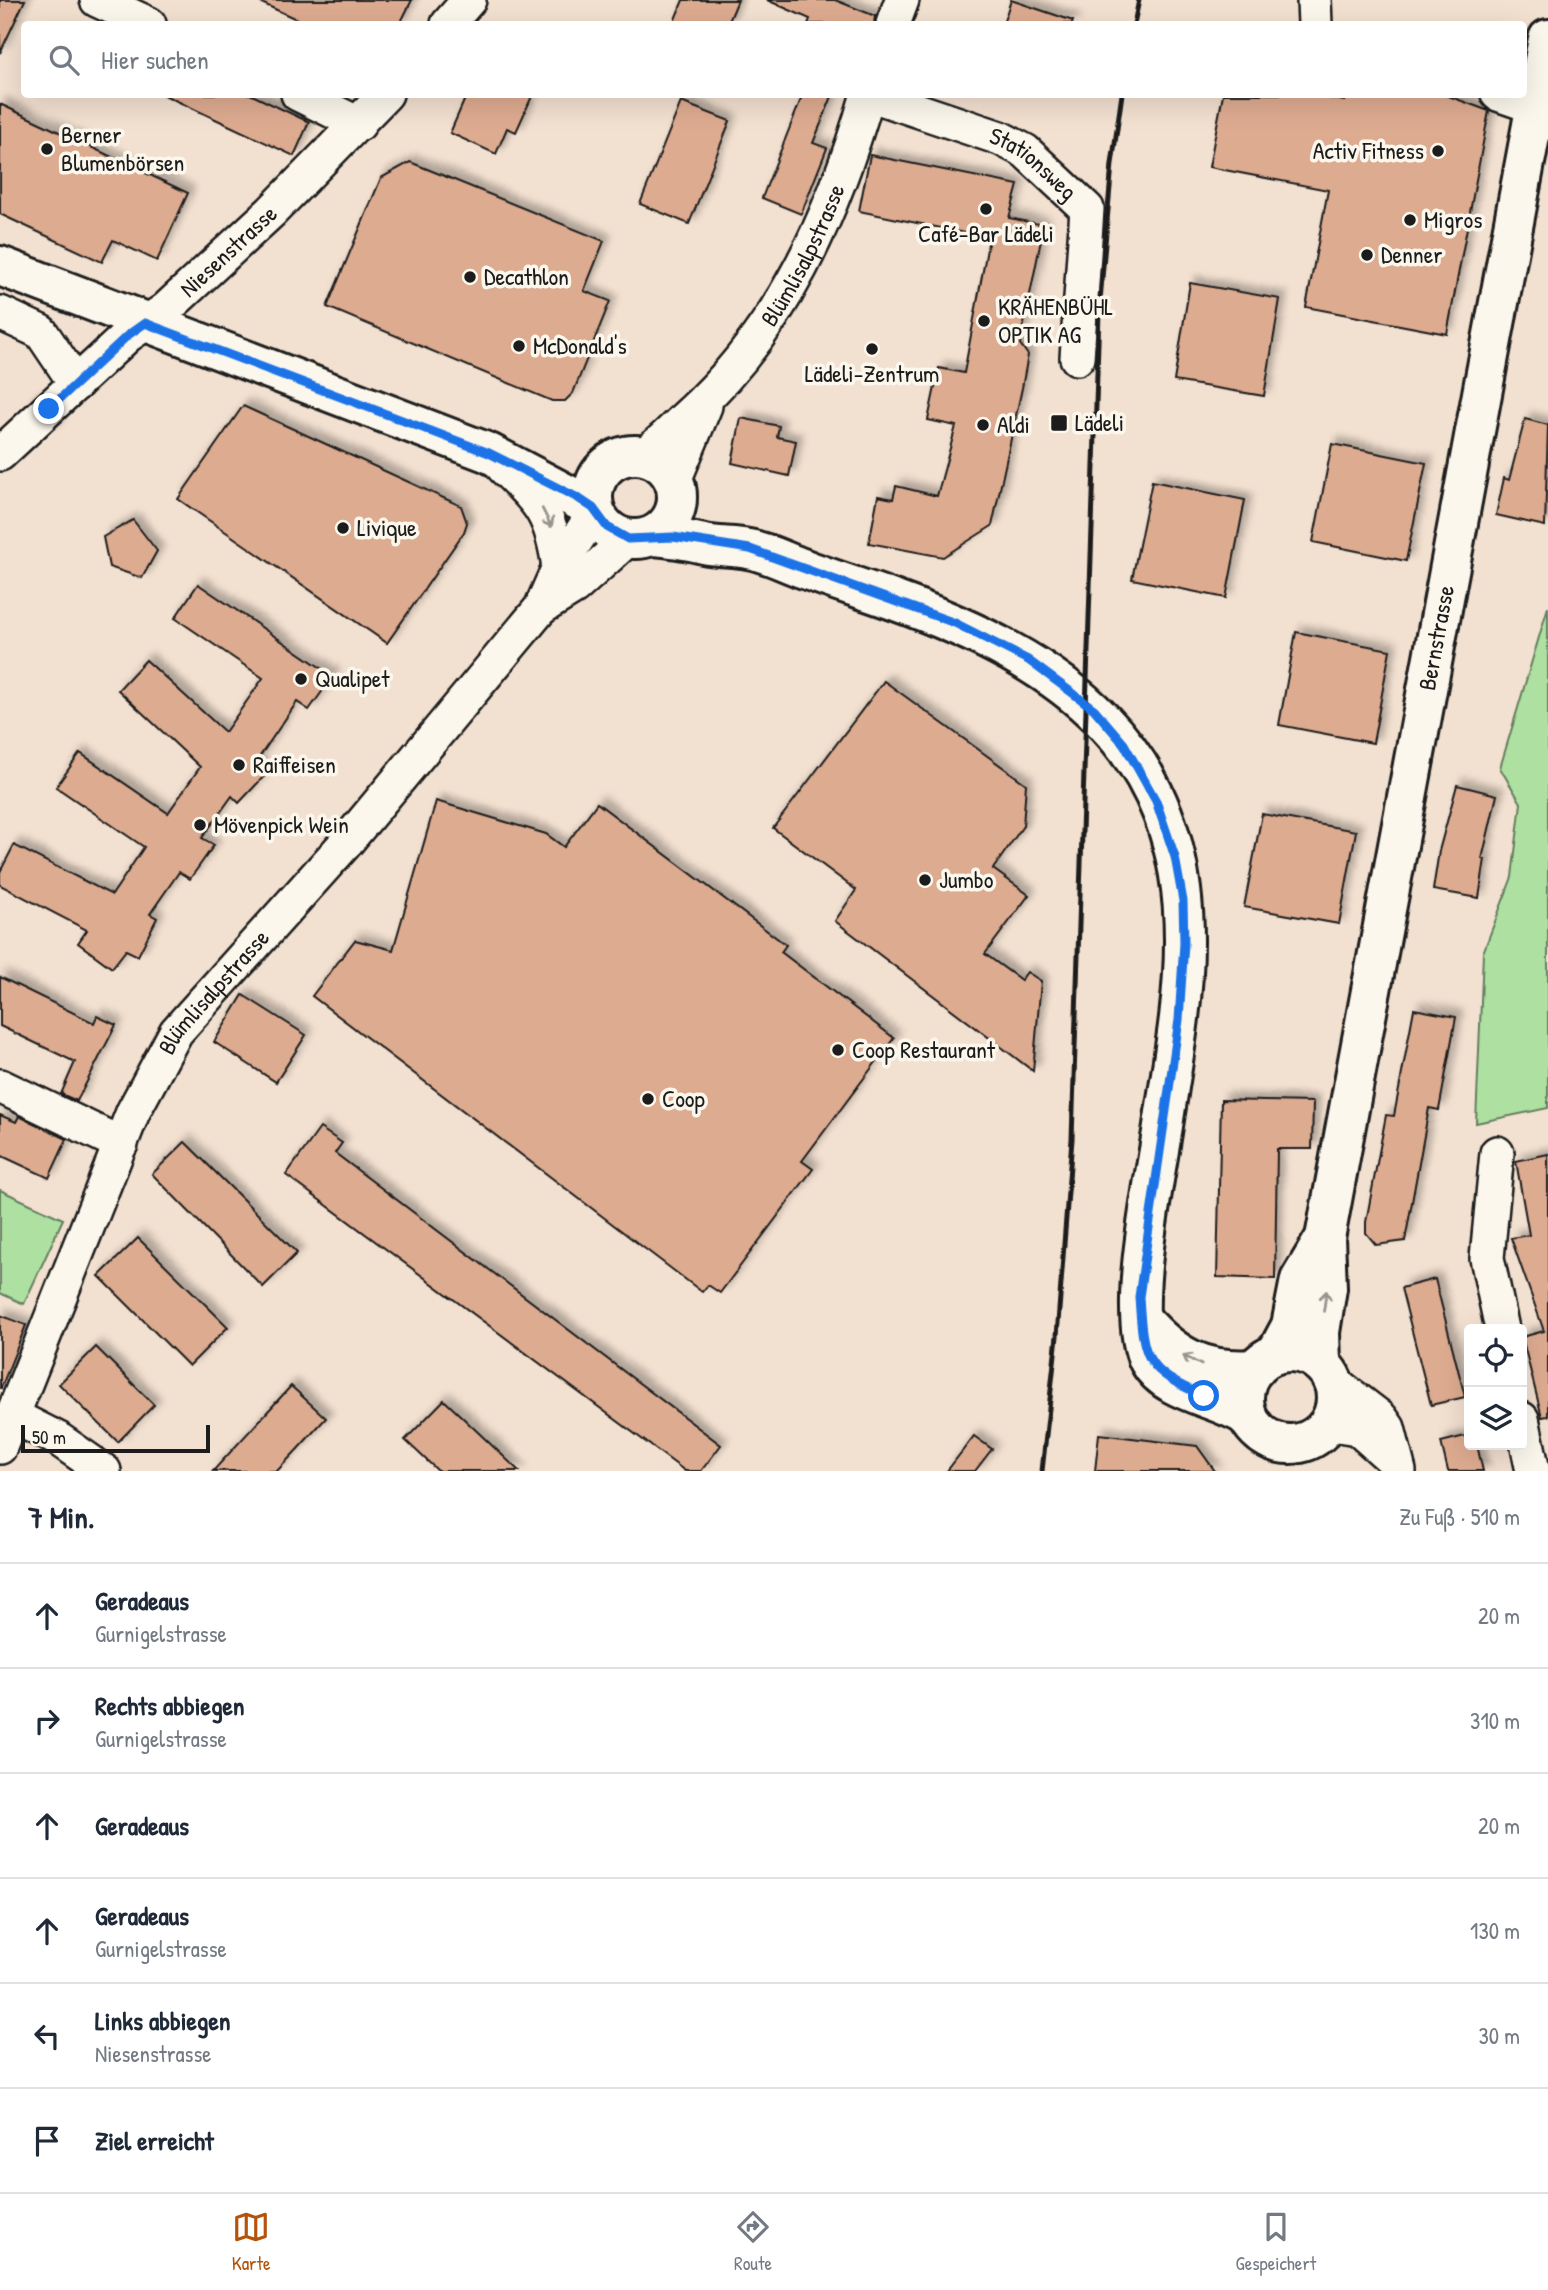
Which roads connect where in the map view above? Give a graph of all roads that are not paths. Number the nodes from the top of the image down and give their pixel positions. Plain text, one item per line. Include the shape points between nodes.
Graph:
1 (97, 0) edge
2 (469, 0) edge
3 (902, 0) edge
4 (1314, 0) edge
5 (142, 21) edge
6 (450, 21) edge
7 (894, 21) edge
8 (1315, 21) edge
9 (1548, 39) edge
10 (306, 98) edge
11 (382, 98) edge
12 (868, 98) edge
13 (881, 98) edge
14 (1509, 98) edge
15 (1535, 107) junction
16 (359, 124) junction
17 (0, 266) edge
18 (0, 313) edge
19 (145, 323) junction
20 (1077, 358) dead end
21 (76, 384) junction
22 (708, 398) junction
23 (489, 453) junction
24 (0, 454) edge
25 (643, 455) junction
26 (606, 466) junction
27 (676, 488) junction
28 (594, 511) junction
29 (641, 537) junction
30 (750, 549) junction
31 (559, 567) junction
32 (541, 608) junction
33 (0, 1086) edge
34 (121, 1143) junction
35 (1497, 1153) dead end
36 (1325, 1238) junction
37 (1141, 1319) junction
38 (1501, 1324) edge
39 (1266, 1361) junction
40 (1328, 1373) junction
41 (5, 1429) edge
42 (1259, 1441) edge
43 (1527, 1443) edge
44 (1311, 1444) edge
45 (1396, 1466) edge
46 (104, 1471) edge
47 (1533, 1471) edge

1 - 5 street
2 - 6 street
3 - 7 street
4 - 8 street
9 - 15 main road, Bernstrasse
10 - 16 street
11 - 16 street, Niesenstrasse
12 - 22 street, Blümlisalpstrasse via 807,260 775,313
13 - 20 street, Stationsweg via 1000,138 1025,151 1087,209
14 - 15 street
15 - 36 main road, Bernstrasse
16 - 19 street, Niesenstrasse via 271,212
17 - 19 main road
18 - 21 street via 41,332
19 - 21 street, Niesenstrasse
19 - 23 main road
21 - 24 street, Niesenstrasse
22 - 25 street, Blümlisalpstrasse
22 - 27 street, Blümlisalpstrasse
23 - 26 main road via 569,467
23 - 28 main road
23 -> 31 street via 547,514
25 - 26 main road via 620,457
25 - 27 main road via 662,463
26 - 28 main road via 593,486
27 - 29 main road via 670,521
27 - 30 main road via 689,508
28 - 29 main road via 607,527
28 - 31 street, Blümlisalpstrasse
29 - 30 main road
29 - 32 street, Blümlisalpstrasse
30 - 37 main road via 955,623 1028,660 1077,694 1112,726 1156,801 1178,872 1184,943 1179,1020 1142,1263
31 - 32 street, Blümlisalpstrasse
32 - 34 street, Blümlisalpstrasse via 344,845 176,1032 156,1064
33 - 34 street
34 - 41 street, Blümlisalpstrasse
35 - 38 street via 1487,1258
36 - 39 main road, Bernstrasse via 1300,1280 1291,1326
40 -> 36 main road, Bernstrasse via 1320,1332 1327,1288
39 -> 37 main road via 1222,1370 1195,1362 1158,1338
37 - 42 main road via 1149,1362
39 - 40 main road via 1301,1353
39 - 42 main road via 1244,1389
40 - 44 main road via 1336,1402
40 - 45 street via 1381,1418 1388,1428
41 - 46 street via 42,1430
42 - 44 main road
43 - 47 street
44 - 45 street via 1357,1428

